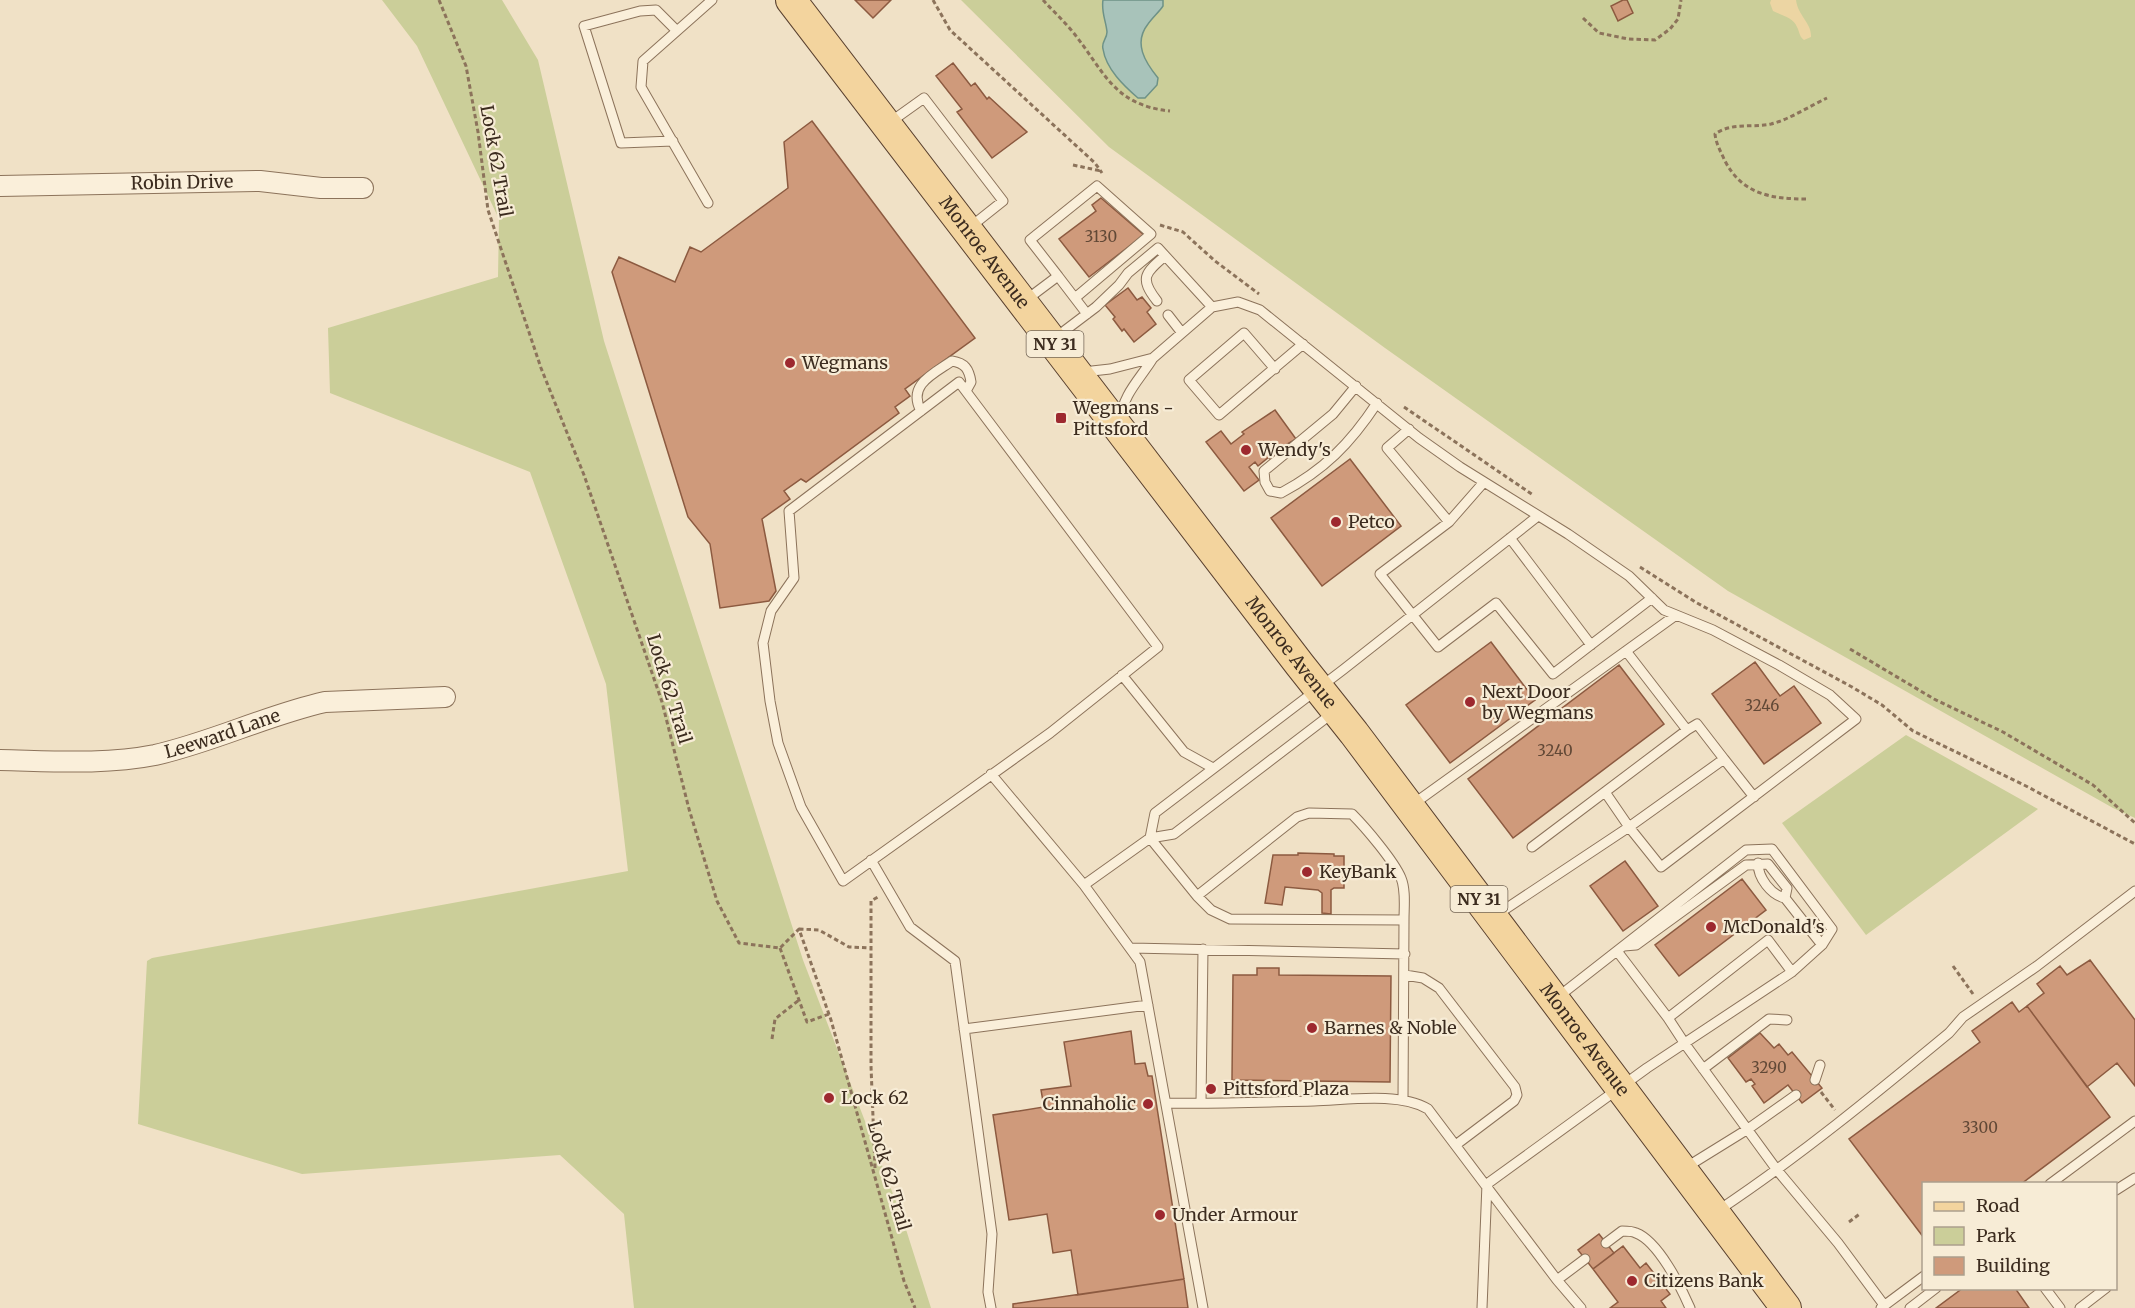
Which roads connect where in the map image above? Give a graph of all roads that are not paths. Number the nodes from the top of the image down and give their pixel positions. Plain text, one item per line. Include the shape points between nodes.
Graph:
1 (712, 0) edge
2 (791, 0) edge
3 (676, 30) junction
4 (887, 124) junction
5 (673, 141) junction
6 (0, 186) edge
7 (363, 188) dead end
8 (708, 203) dead end
9 (967, 229) junction
10 (1165, 256) junction
11 (1058, 276) junction
12 (1075, 298) junction
13 (1157, 301) dead end
14 (1023, 302) junction
15 (1212, 307) junction
16 (1087, 314) junction
17 (1168, 315) dead end
18 (1182, 333) junction
19 (1052, 340) junction
20 (1303, 344) junction
21 (1153, 358) junction
22 (1275, 369) junction
23 (1076, 372) junction
24 (1356, 386) junction
25 (966, 391) junction
26 (1377, 403) junction
27 (921, 411) junction
28 (1409, 429) junction
29 (1121, 431) junction
30 (1484, 482) junction
31 (1538, 516) junction
32 (1449, 522) junction
33 (1510, 538) junction
34 (1652, 598) junction
35 (1412, 615) junction
36 (1676, 615) junction
37 (1591, 645) junction
38 (1626, 651) junction
39 (1122, 675) junction
40 (446, 697) dead end
41 (1327, 700) junction
42 (1688, 730) junction
43 (1724, 759) junction
44 (0, 760) edge
45 (1213, 768) junction
46 (991, 774) junction
47 (1605, 792) junction
48 (1754, 797) junction
49 (1409, 807) junction
50 (1629, 827) junction
51 (1150, 838) junction
52 (1532, 847) dead end
53 (871, 860) junction
54 (1758, 863) junction
55 (1084, 885) junction
56 (2135, 891) edge
57 (1197, 896) junction
58 (1785, 898) junction
59 (1493, 917) junction
60 (1404, 920) junction
61 (1822, 945) junction
62 (1131, 948) junction
63 (1620, 948) junction
64 (1203, 949) junction
65 (1405, 954) junction
66 (1792, 972) junction
67 (1405, 975) junction
68 (1555, 1000) junction
69 (1148, 1005) junction
70 (1668, 1018) junction
71 (1786, 1020) dead end
72 (964, 1029) junction
73 (1684, 1044) junction
74 (1820, 1065) dead end
75 (1703, 1069) junction
76 (1815, 1080) dead end
77 (1620, 1088) junction
78 (1796, 1095) dead end
79 (1403, 1100) junction
80 (1166, 1103) junction
81 (1201, 1103) junction
82 (2135, 1121) edge
83 (1748, 1129) junction
84 (1457, 1144) junction
85 (1682, 1170) junction
86 (1777, 1170) junction
87 (2135, 1178) edge
88 (2053, 1182) edge
89 (1486, 1184) junction
90 (2117, 1189) edge
91 (1714, 1213) junction
92 (1606, 1243) dead end
93 (1585, 1259) dead end
94 (1922, 1277) edge
95 (1557, 1280) junction
96 (1933, 1290) edge
97 (2046, 1290) edge
98 (2103, 1290) edge
99 (1882, 1307) edge
100 (991, 1308) edge
101 (1203, 1308) edge
102 (1482, 1308) edge
103 (1581, 1308) edge
104 (1690, 1308) edge
105 (1786, 1308) edge
106 (1910, 1308) edge
107 (2060, 1308) edge
108 (2080, 1308) edge

1 - 3 lane
2 - 4 main road, Monroe Avenue / NY 31
3 - 5 lane via 643,61 641,87
3 - 5 lane via 656,10 584,26 621,143
4 - 9 main road, Monroe Avenue / NY 31
4 - 9 lane via 924,98 1003,201
5 - 8 lane
6 - 7 street, Robin Drive via 260,181
9 - 14 main road, Monroe Avenue / NY 31
10 - 13 lane via 1146,278 1148,290
10 - 15 lane
10 - 16 lane via 1158,248
11 - 12 lane
11 - 12 lane via 1030,240 1097,186 1150,234
11 - 14 lane
12 - 16 lane
14 - 19 main road, Monroe Avenue / NY 31
15 - 18 lane
15 - 20 lane via 1238,302 1260,310
16 - 19 lane
17 - 18 lane
18 - 21 lane
19 - 23 main road, Monroe Avenue / NY 31
20 - 22 lane
20 - 24 lane
21 - 23 lane via 1110,369
21 - 29 lane via 1128,393 1121,411
22 - 22 lane via 1220,415 1189,380 1244,333
23 - 29 main road, Monroe Avenue / NY 31
24 - 26 lane
24 - 26 lane via 1333,414 1264,471 1270,491 1281,493 1296,485 1330,459 1355,436
25 - 27 lane via 959,382
25 - 27 lane via 971,382 967,367 952,361 923,381 916,403
25 - 39 lane via 1158,646
26 - 28 lane
27 - 53 lane via 789,511 794,578 771,610 763,643 778,744 801,807 843,881
28 - 30 lane
28 - 32 lane via 1387,448
29 - 41 main road, Monroe Avenue / NY 31
30 - 31 lane
30 - 32 lane
31 - 33 lane
31 - 34 lane via 1629,576
32 - 35 lane via 1380,574
33 - 35 lane
33 - 37 lane
34 - 36 lane
34 - 37 lane
35 - 37 lane via 1438,646 1496,603 1552,674
35 - 41 lane
36 - 38 lane
36 - 48 lane via 1779,665 1830,695 1856,719
38 - 42 lane
38 - 49 lane
39 - 45 lane via 1184,752
39 - 46 lane
40 - 44 street, Leeward Lane via 326,702 143,757
41 - 45 lane
41 - 49 main road, Monroe Avenue / NY 31
41 - 51 lane via 1174,834
42 - 43 lane via 1696,724
42 - 47 lane
43 - 48 lane
43 - 50 lane
45 - 51 lane via 1155,813
46 - 53 lane
46 - 55 lane
47 - 50 lane
47 - 52 lane
48 - 50 lane via 1661,867
49 - 59 main road, Monroe Avenue / NY 31
50 - 59 lane
51 - 55 lane
51 - 57 lane
53 - 72 lane via 910,927 954,961
54 - 58 lane via 1758,873 1777,896
54 - 58 lane via 1768,864 1781,880 1787,888
54 - 63 lane via 1746,865 1636,945
55 - 62 lane
56 - 86 lane via 1963,1017 1949,1034
57 - 60 lane via 1211,910 1230,919
57 - 60 lane via 1297,817 1309,813 1352,814 1401,877
58 - 61 lane
59 - 68 main road, Monroe Avenue / NY 31
60 - 65 lane
61 - 63 lane via 1832,929 1772,849 1746,850
61 - 66 lane
62 - 64 lane
62 - 69 lane via 1140,962
63 - 68 lane
63 - 70 lane
64 - 65 lane
64 - 81 lane
65 - 67 lane
66 - 70 lane via 1768,940
66 - 73 lane
67 - 79 lane
67 - 84 lane via 1423,978 1438,988 1515,1087 1514,1101
68 - 77 main road, Monroe Avenue / NY 31
69 - 72 lane
69 - 80 lane
70 - 73 lane
71 - 75 lane via 1769,1019
72 - 100 lane via 992,1234 988,1292
73 - 75 lane
73 - 77 lane
74 - 76 lane
75 - 83 lane
77 - 85 main road, Monroe Avenue / NY 31
77 - 89 lane
78 - 83 lane
79 - 81 lane
79 - 84 lane via 1428,1108
80 - 81 lane
80 - 101 lane
82 - 88 lane
83 - 85 lane
83 - 86 lane
84 - 89 lane
85 - 91 main road, Monroe Avenue / NY 31
86 - 91 lane
86 - 99 lane via 1838,1243
87 - 90 lane
89 - 95 lane
89 - 102 lane
91 - 105 main road, Monroe Avenue / NY 31
92 - 104 lane via 1622,1231 1637,1233 1668,1265
93 - 95 lane
94 - 99 lane
95 - 103 lane
96 - 106 lane
97 - 107 lane
98 - 108 lane

